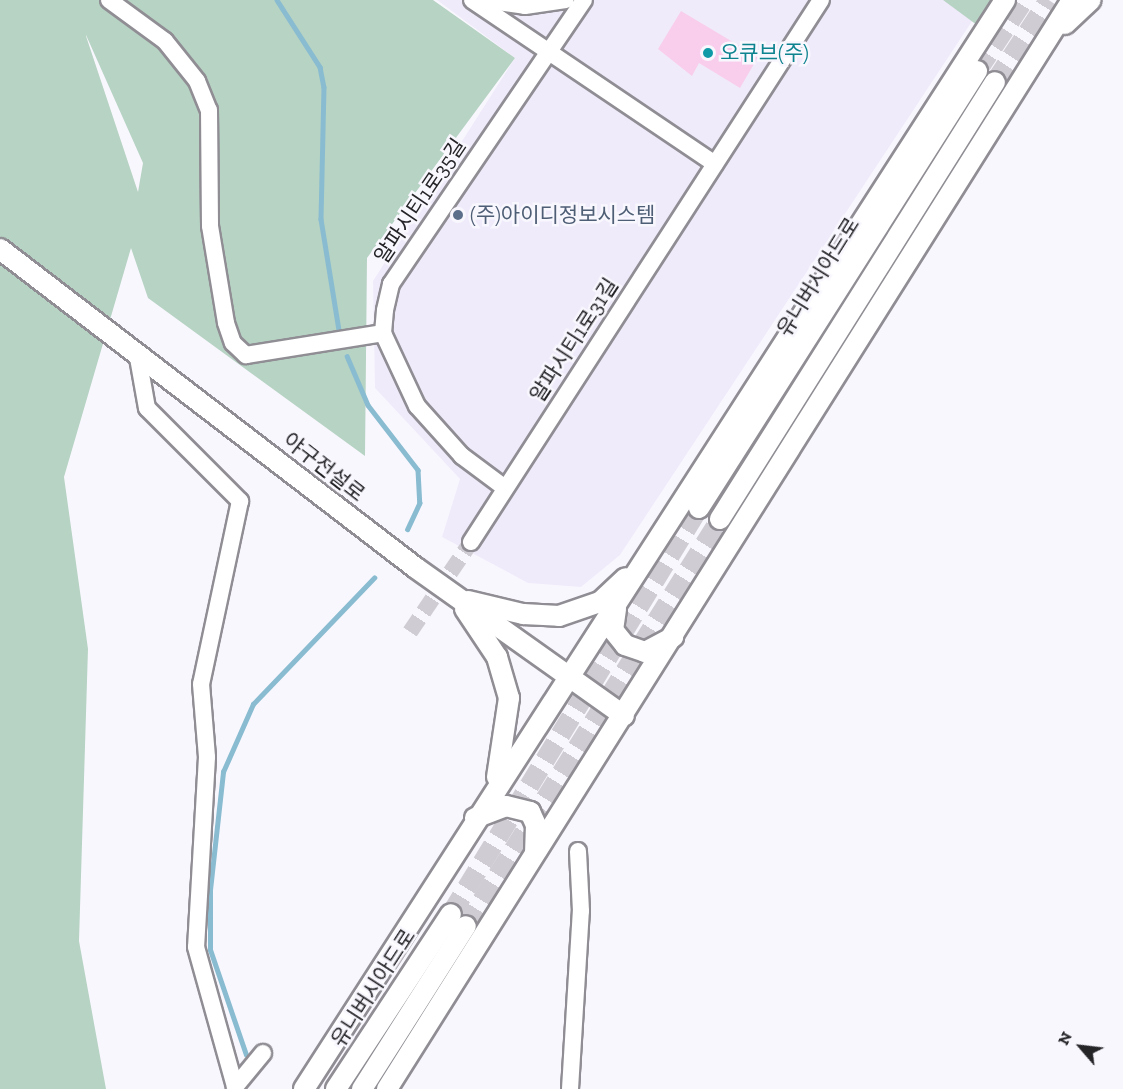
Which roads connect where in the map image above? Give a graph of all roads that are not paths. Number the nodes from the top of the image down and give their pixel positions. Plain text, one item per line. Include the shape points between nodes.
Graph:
1 (109, 0) edge
2 (472, 0) edge
3 (484, 0) edge
4 (566, 0) edge
5 (584, 0) edge
6 (821, 0) edge
7 (1072, 0) edge
8 (1091, 0) edge
9 (1003, 3) edge
10 (1051, 35) junction
11 (546, 53) junction
12 (977, 71) tunnel mouth
13 (995, 82) tunnel mouth
14 (715, 164) junction
15 (0, 249) edge
16 (383, 333) junction
17 (137, 352) junction
18 (505, 488) junction
19 (699, 508) tunnel mouth
20 (720, 519) tunnel mouth
21 (471, 542) tunnel mouth
22 (643, 562) junction
23 (459, 599) junction
24 (617, 606) junction
25 (674, 637) junction
26 (569, 678) junction
27 (624, 716) junction
28 (492, 796) junction
29 (475, 818) junction
30 (578, 851) dead end
31 (535, 854) junction
32 (263, 1053) dead end
33 (304, 1089) edge
34 (336, 1089) edge
35 (362, 1089) edge
36 (387, 1089) edge
37 (570, 1089) edge

1 - 16 street via 165,41 197,81 209,110 210,226 226,323 233,343 246,355
2 - 11 street
3 - 4 street via 525,6
5 - 11 street, 알파시티1로35길
6 - 14 street, 알파시티1로31길
7 - 10 main road
8 - 10 main road
9 - 22 main road
10 - 25 main road
11 - 14 street
11 - 16 street, 알파시티1로35길 via 391,284
12 - 19 main road, 유니버시아드로
13 - 20 main road
14 - 18 street, 알파시티1로31길
15 - 17 main road, 야구전설로
16 - 18 street via 417,406 462,456
17 - 23 main road, 야구전설로
17 - 32 street via 147,408 240,501 201,684 207,757 196,947 235,1087
18 - 21 street, 알파시티1로31길
22 - 23 main road via 600,602 559,616 523,614
22 - 24 main road
23 - 26 main road, 야구전설로
23 - 28 main road via 497,657 509,698 504,754
24 - 25 main road via 613,630 625,645 645,652
24 - 26 main road
25 - 27 main road
26 - 27 main road, 야구전설로
26 - 28 main road
27 - 31 main road
28 - 29 main road
29 - 31 main road via 506,806 530,812 536,825
29 - 33 main road
30 - 37 street via 581,911
31 - 36 main road
34 - 35 main road, 유니버시아드로 via 458,920

